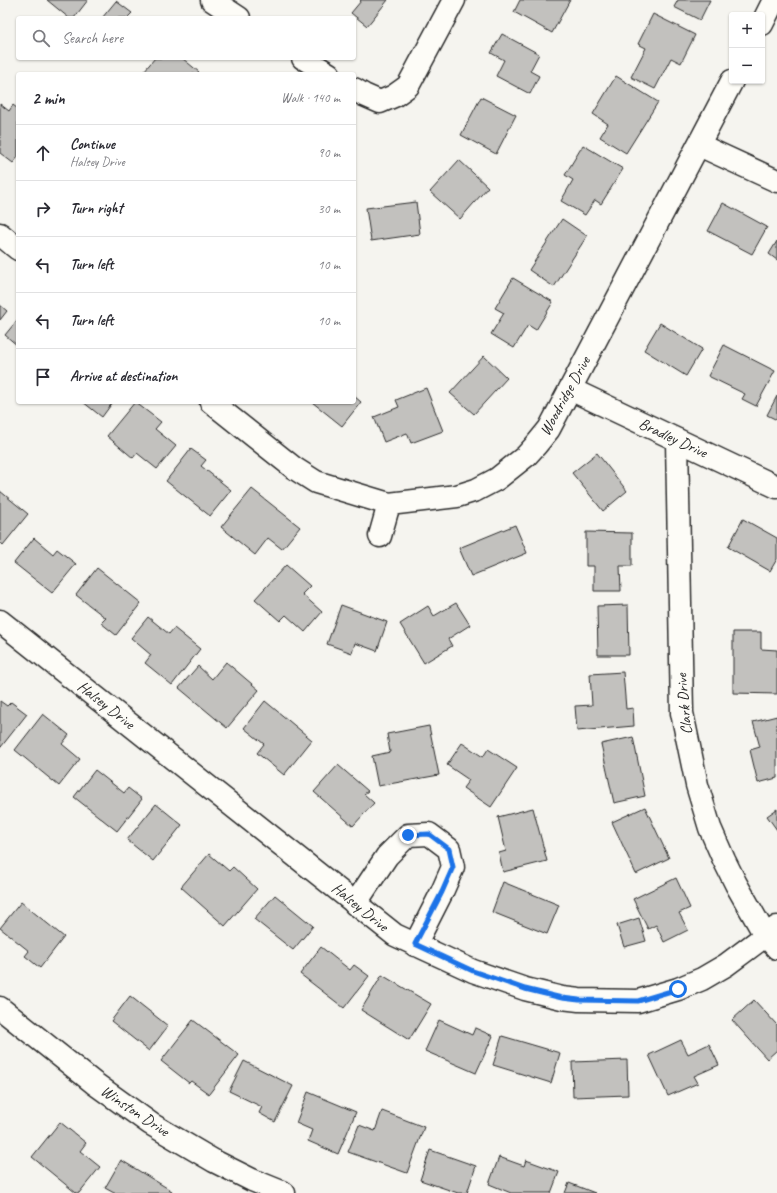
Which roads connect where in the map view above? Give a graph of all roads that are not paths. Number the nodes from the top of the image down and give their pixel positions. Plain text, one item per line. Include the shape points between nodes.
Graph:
1 (212, 0) edge
2 (454, 0) edge
3 (774, 0) edge
4 (236, 16) edge
5 (765, 18) edge
6 (306, 60) edge
7 (326, 72) edge
8 (730, 84) edge
9 (356, 90) edge
10 (699, 145) junction
11 (777, 181) edge
12 (0, 234) edge
13 (16, 247) edge
14 (570, 389) junction
15 (214, 404) edge
16 (677, 440) junction
17 (777, 487) edge
18 (389, 504) junction
19 (380, 536) dead end
20 (0, 621) edge
21 (355, 904) junction
22 (773, 937) edge
23 (415, 944) junction
24 (0, 1008) edge
25 (284, 1193) edge

1 - 4 street
2 - 9 street via 408,86 380,102
3 - 5 street
6 - 7 street
8 - 10 street, Woodridge Drive
10 - 11 street
10 - 14 street, Woodridge Drive
12 - 13 street
14 - 16 street, Bradley Drive
14 - 18 street, Woodridge Drive via 549,429 526,456 497,479 457,496
15 - 18 street, Woodridge Drive via 294,468 316,482
16 - 17 street, Bradley Drive
16 - 22 street, Clark Drive via 682,713 697,785 710,828 736,884
18 - 19 street
20 - 21 street, Halsey Drive
21 - 23 street, Halsey Drive via 395,935
21 - 23 street via 387,856 408,835 429,834 449,849 453,867
22 - 23 street, Halsey Drive via 702,979 638,1001 579,1000 525,989 473,971
24 - 25 street, Winston Drive via 94,1083 151,1124 214,1161

